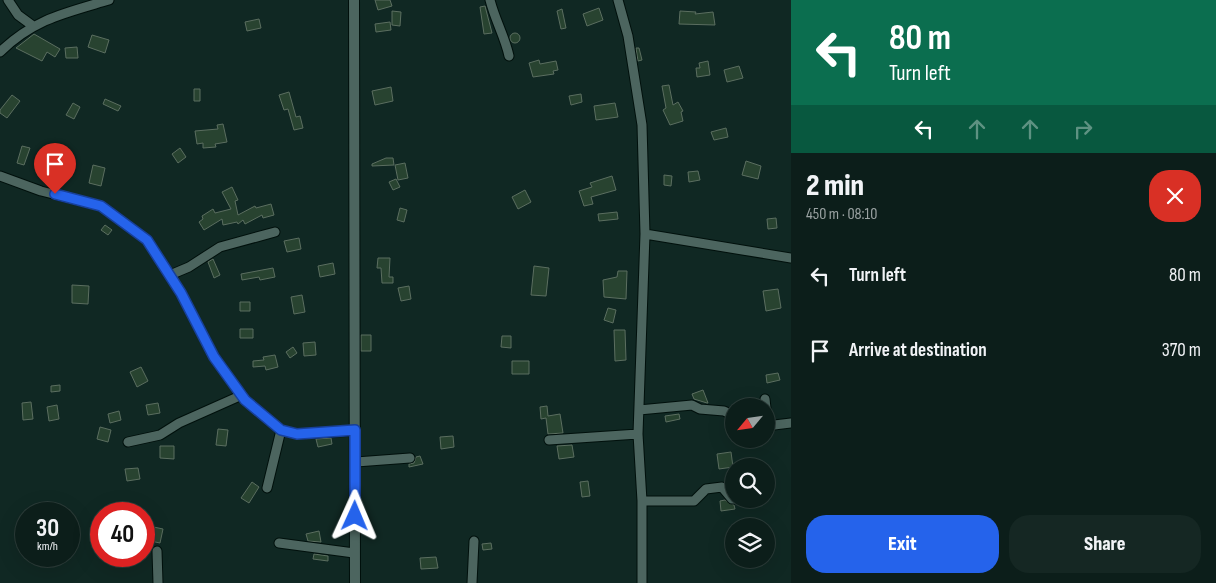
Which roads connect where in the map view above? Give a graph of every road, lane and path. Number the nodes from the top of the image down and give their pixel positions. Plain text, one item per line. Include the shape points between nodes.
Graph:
1 (8, 0) edge
2 (108, 0) edge
3 (354, 0) edge
4 (490, 0) edge
5 (618, 0) edge
6 (18, 15) junction
7 (33, 26) junction
8 (18, 34) junction
9 (0, 52) edge
10 (509, 56) dead end
11 (0, 176) edge
12 (275, 232) dead end
13 (645, 234) junction
14 (791, 258) edge
15 (170, 275) junction
16 (242, 395) junction
17 (640, 410) junction
18 (725, 412) edge
19 (791, 423) edge
20 (775, 425) edge
21 (281, 430) junction
22 (355, 430) junction
23 (638, 434) junction
24 (548, 440) dead end
25 (128, 442) dead end
26 (410, 458) dead end
27 (356, 462) junction
28 (268, 488) dead end
29 (725, 491) edge
30 (642, 501) junction
31 (474, 542) dead end
32 (280, 543) dead end
33 (157, 551) dead end
34 (354, 553) junction
35 (158, 583) edge
36 (355, 583) edge
37 (472, 583) edge
38 (642, 583) edge

1 - 6 street
2 - 7 street
3 - 22 street
4 - 10 street
5 - 13 street via 628,36 642,125
6 - 7 street
6 - 8 street
7 - 8 street
8 - 9 street
11 - 15 street via 109,210 147,240
12 - 15 street via 220,247
13 - 14 street
13 - 17 street
15 - 16 street via 214,357
16 - 21 street
16 - 25 street via 160,435
17 - 18 street via 692,405
17 - 23 street
19 - 20 street
21 - 22 street via 297,434
21 - 28 street
22 - 27 street
23 - 24 street
23 - 30 street
26 - 27 street
27 - 34 street
29 - 30 street via 722,487 706,489 694,502
30 - 38 street
31 - 37 street
32 - 34 street
33 - 35 street
34 - 36 street

